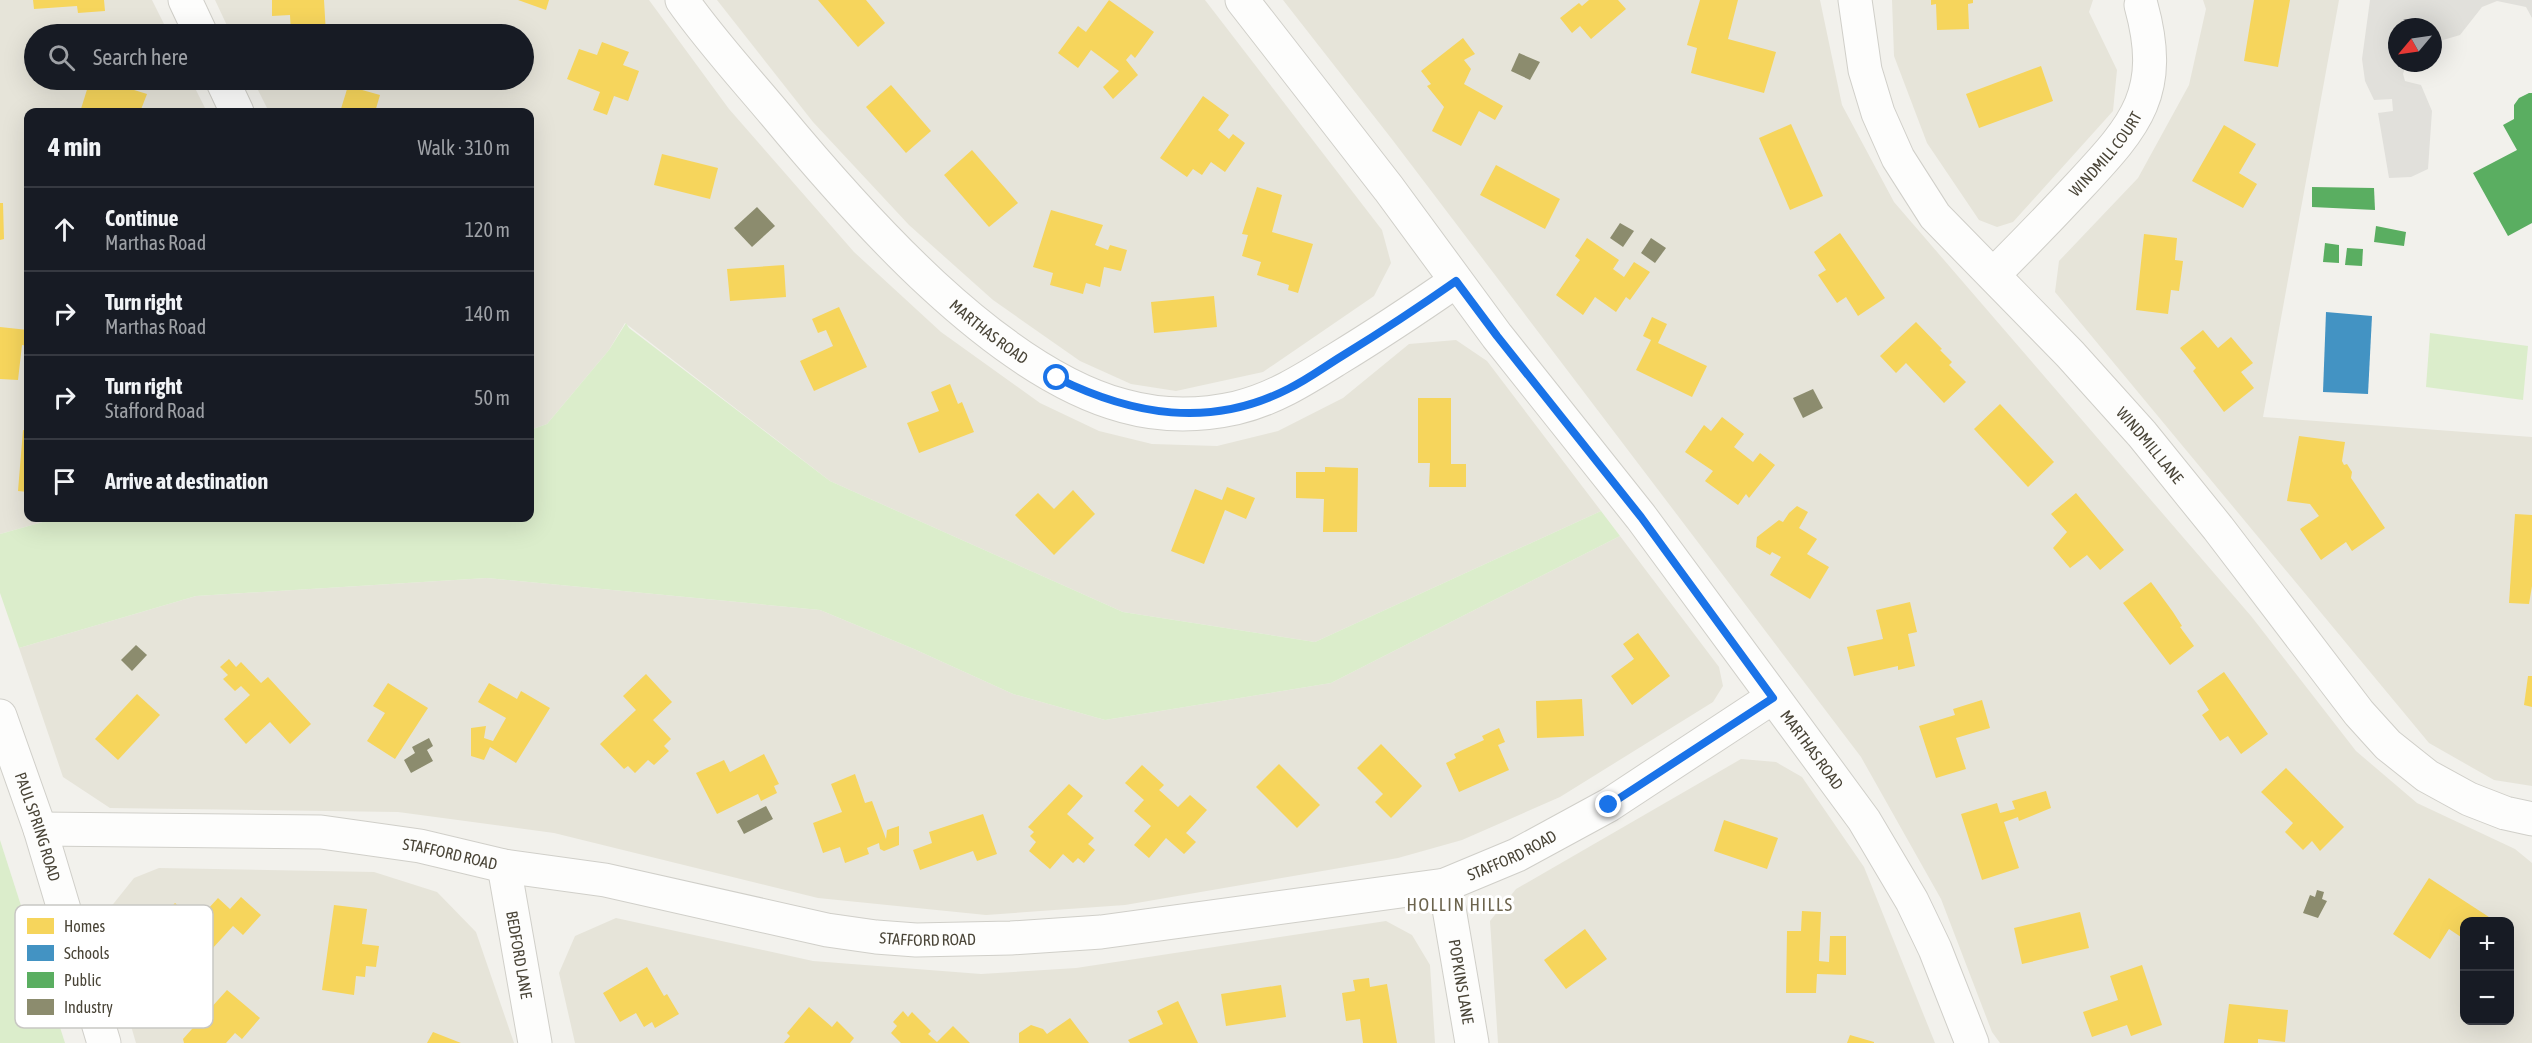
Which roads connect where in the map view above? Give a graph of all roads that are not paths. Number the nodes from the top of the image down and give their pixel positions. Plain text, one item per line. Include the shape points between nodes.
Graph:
1 (185, 0) edge
2 (682, 0) edge
3 (1242, 0) edge
4 (1855, 0) edge
5 (2141, 5) dead end
6 (196, 24) edge
7 (227, 90) edge
8 (235, 108) edge
9 (1994, 274) junction
10 (1456, 281) junction
11 (1773, 698) junction
12 (0, 716) edge
13 (2532, 819) edge
14 (40, 830) junction
15 (504, 866) junction
16 (1444, 885) junction
17 (63, 905) edge
18 (99, 1028) edge
19 (104, 1043) edge
20 (535, 1043) edge
21 (1472, 1043) edge
22 (1972, 1043) edge

1 - 6 street
2 - 10 street, MARTHAS ROAD via 807,153 915,267 973,320 1026,359 1085,392 1123,406 1179,414 1236,408 1288,389
3 - 10 street, MARTHAS ROAD
4 - 9 street, WINDMILL LANE via 1865,70 1898,158 1935,216
5 - 9 street, WINDMILL COURT via 2149,34 2150,69 2136,118 2115,147
7 - 8 street
9 - 13 street, WINDMILL LANE via 2142,434 2388,745 2427,776 2469,799
10 - 11 street, MARTHAS ROAD via 1641,517
11 - 16 street, STAFFORD ROAD via 1609,805 1517,855
11 - 22 street, MARTHAS ROAD via 1864,820 1912,901
12 - 14 street, PAUL SPRING ROAD
14 - 15 street, STAFFORD ROAD via 321,832 420,846
14 - 17 street, PAUL SPRING ROAD
15 - 16 street, STAFFORD ROAD via 605,880 827,930 916,940 1101,932
15 - 20 street, BEDFORD LANE
16 - 21 street, POPKINS LANE
18 - 19 street, PAUL SPRING ROAD

